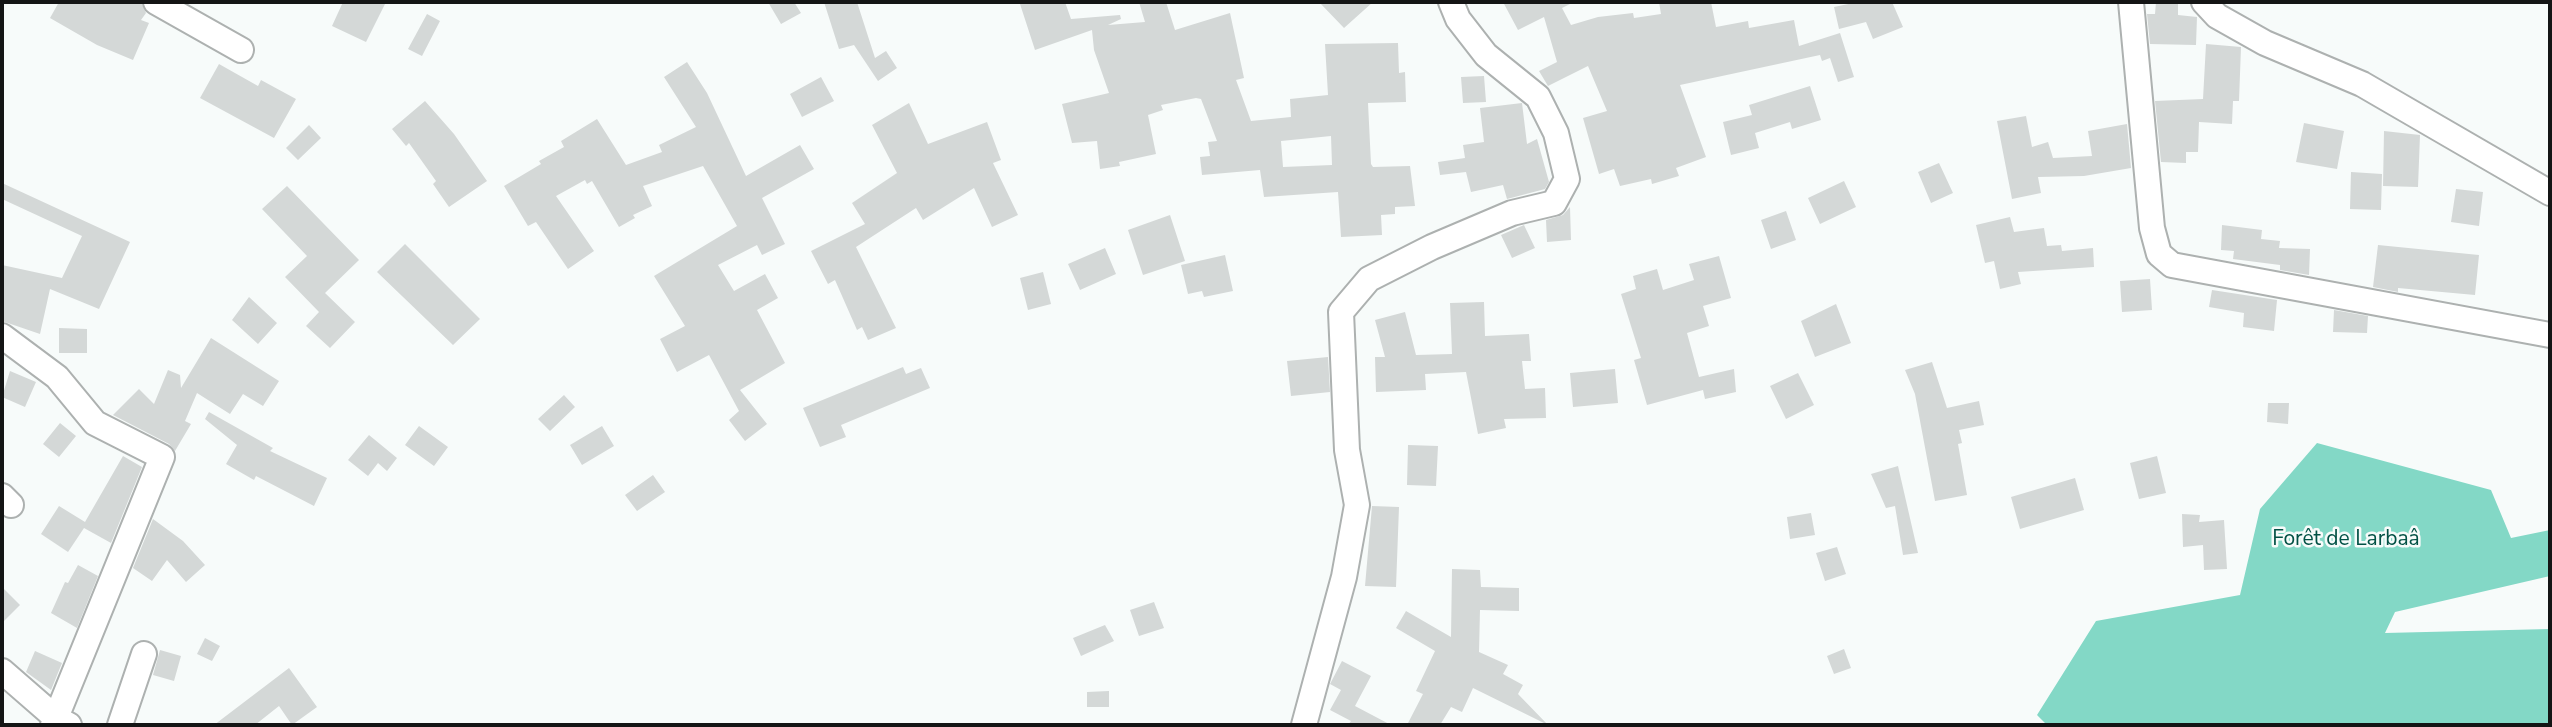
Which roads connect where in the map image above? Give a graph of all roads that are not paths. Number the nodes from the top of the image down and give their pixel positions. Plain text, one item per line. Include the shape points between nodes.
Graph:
1 (156, 2) edge
2 (1451, 2) edge
3 (2131, 2) edge
4 (2204, 2) edge
5 (241, 50) dead end
6 (2550, 193) edge
7 (2550, 335) edge
8 (2, 338) edge
9 (144, 654) dead end
10 (2, 671) edge
11 (60, 723) edge
12 (120, 725) edge
13 (1304, 725) edge

1 - 5 street
2 - 13 street via 1458,19 1486,55 1538,97 1556,133 1567,179 1554,203 1512,213 1369,279 1341,312 1348,450 1357,505
3 - 7 street via 2152,228 2160,254 2172,265
4 - 6 street via 2217,16 2265,43 2362,84
8 - 11 street via 57,377 95,423 162,457
9 - 12 street
10 - 11 street

